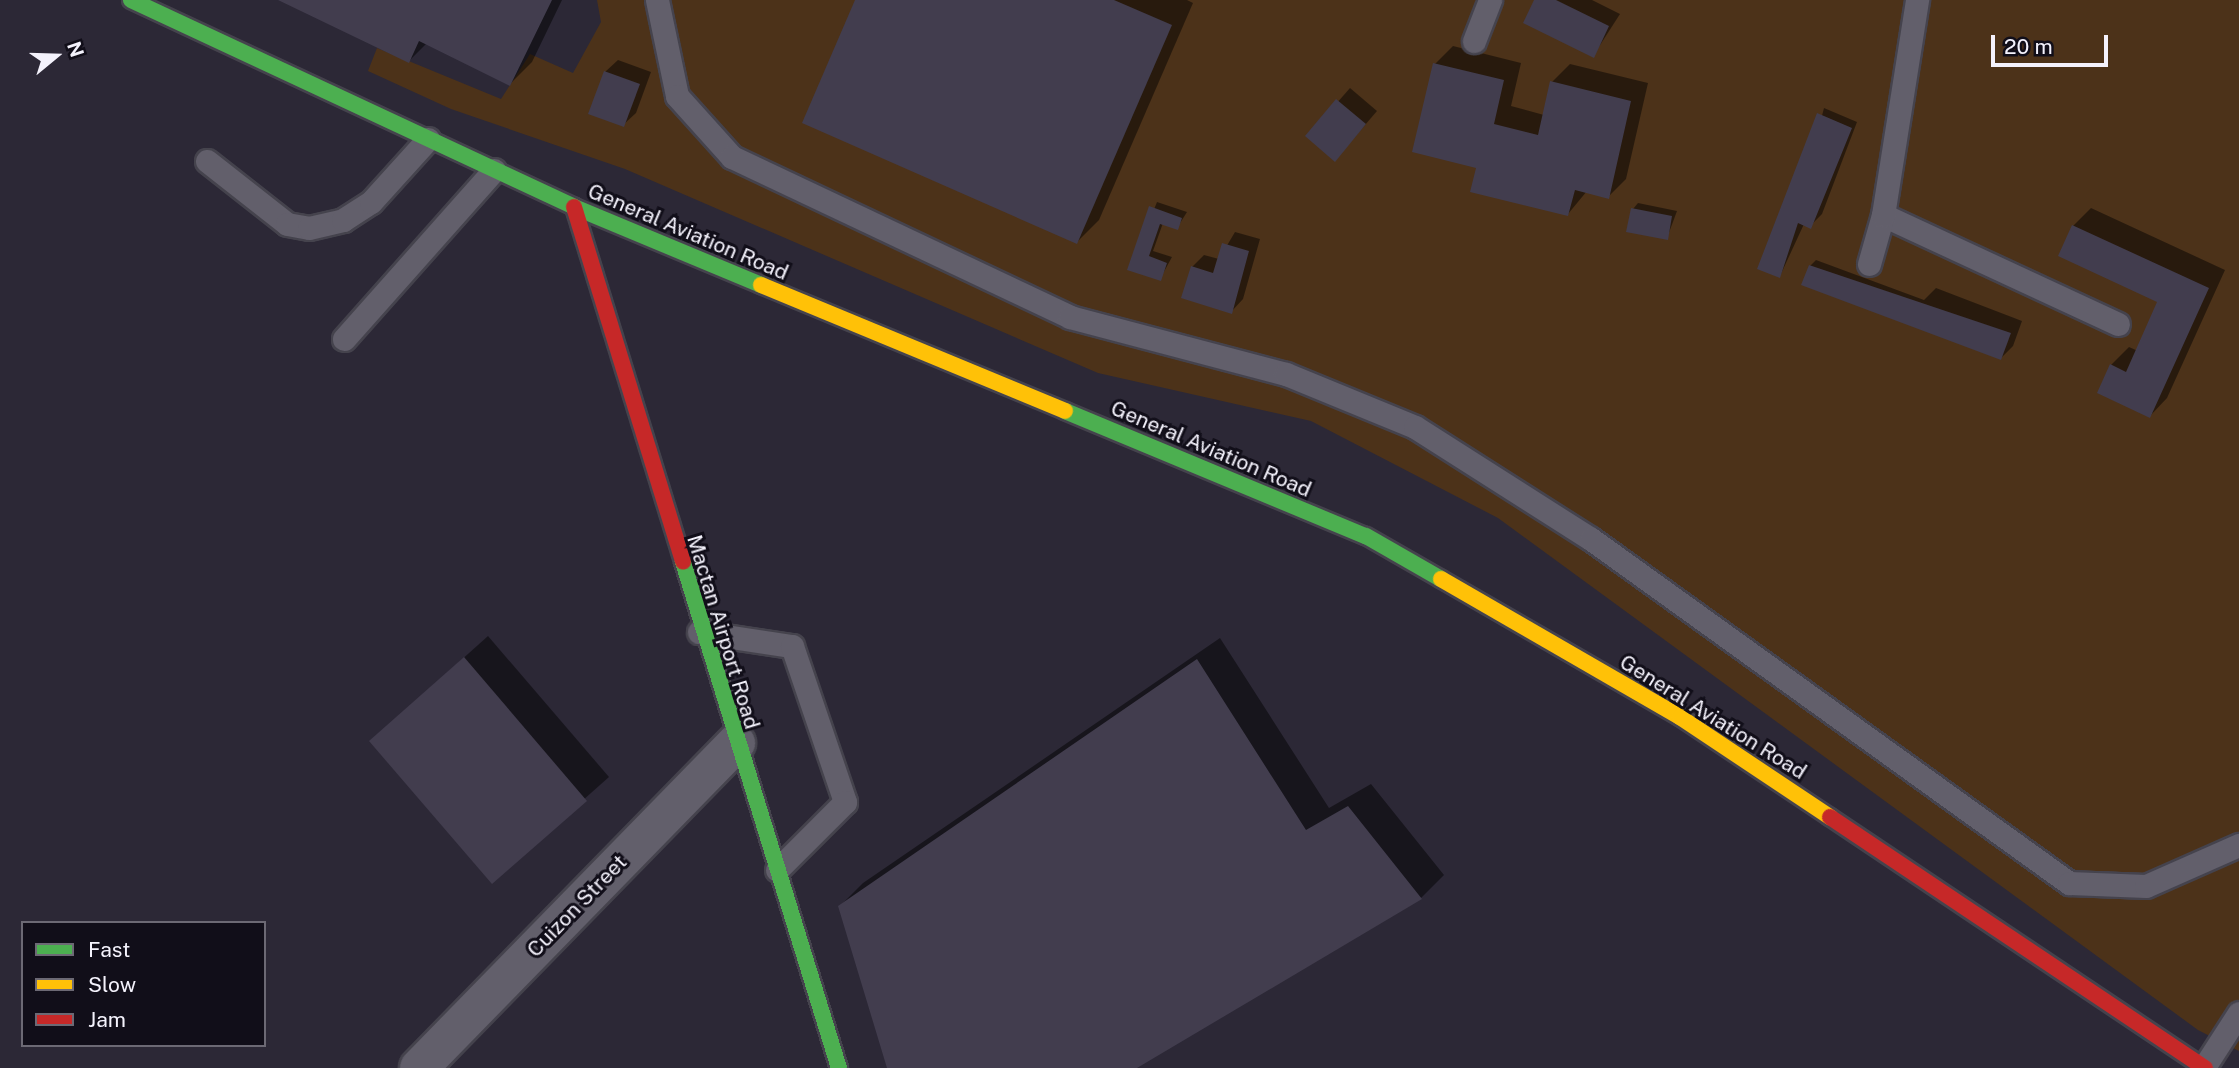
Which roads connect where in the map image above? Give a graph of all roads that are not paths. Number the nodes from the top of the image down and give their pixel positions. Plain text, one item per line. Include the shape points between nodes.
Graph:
1 (131, 0) edge
2 (657, 0) edge
3 (1490, 0) edge
4 (1917, 0) edge
5 (1474, 41) dead end
6 (428, 139) junction
7 (207, 162) dead end
8 (494, 170) junction
9 (574, 207) junction
10 (1884, 215) junction
11 (1869, 264) dead end
12 (2118, 324) dead end
13 (344, 339) dead end
14 (699, 632) junction
15 (736, 744) junction
16 (2239, 845) edge
17 (776, 870) junction
18 (2239, 1013) edge
19 (419, 1068) edge
20 (839, 1068) edge
21 (2203, 1068) edge

1 - 6 main road, General Aviation Road
2 - 16 lane via 677,96 732,157 1070,317 1286,374 1415,428 1591,540 2069,883 2146,886
3 - 5 lane
4 - 10 lane
6 - 7 lane via 372,202 343,220 309,228 287,224
6 - 8 main road, General Aviation Road
8 - 9 main road, General Aviation Road
8 - 13 lane
9 - 14 main road, Mactan Airport Road
9 - 21 main road, General Aviation Road via 1366,536 1680,717
10 - 11 lane
10 - 12 lane
14 - 15 main road, Mactan Airport Road
14 - 17 lane via 792,646 845,802
15 - 17 main road, Mactan Airport Road
15 - 19 street, Cuizon Street
17 - 20 main road, Mactan Airport Road
18 - 21 lane

